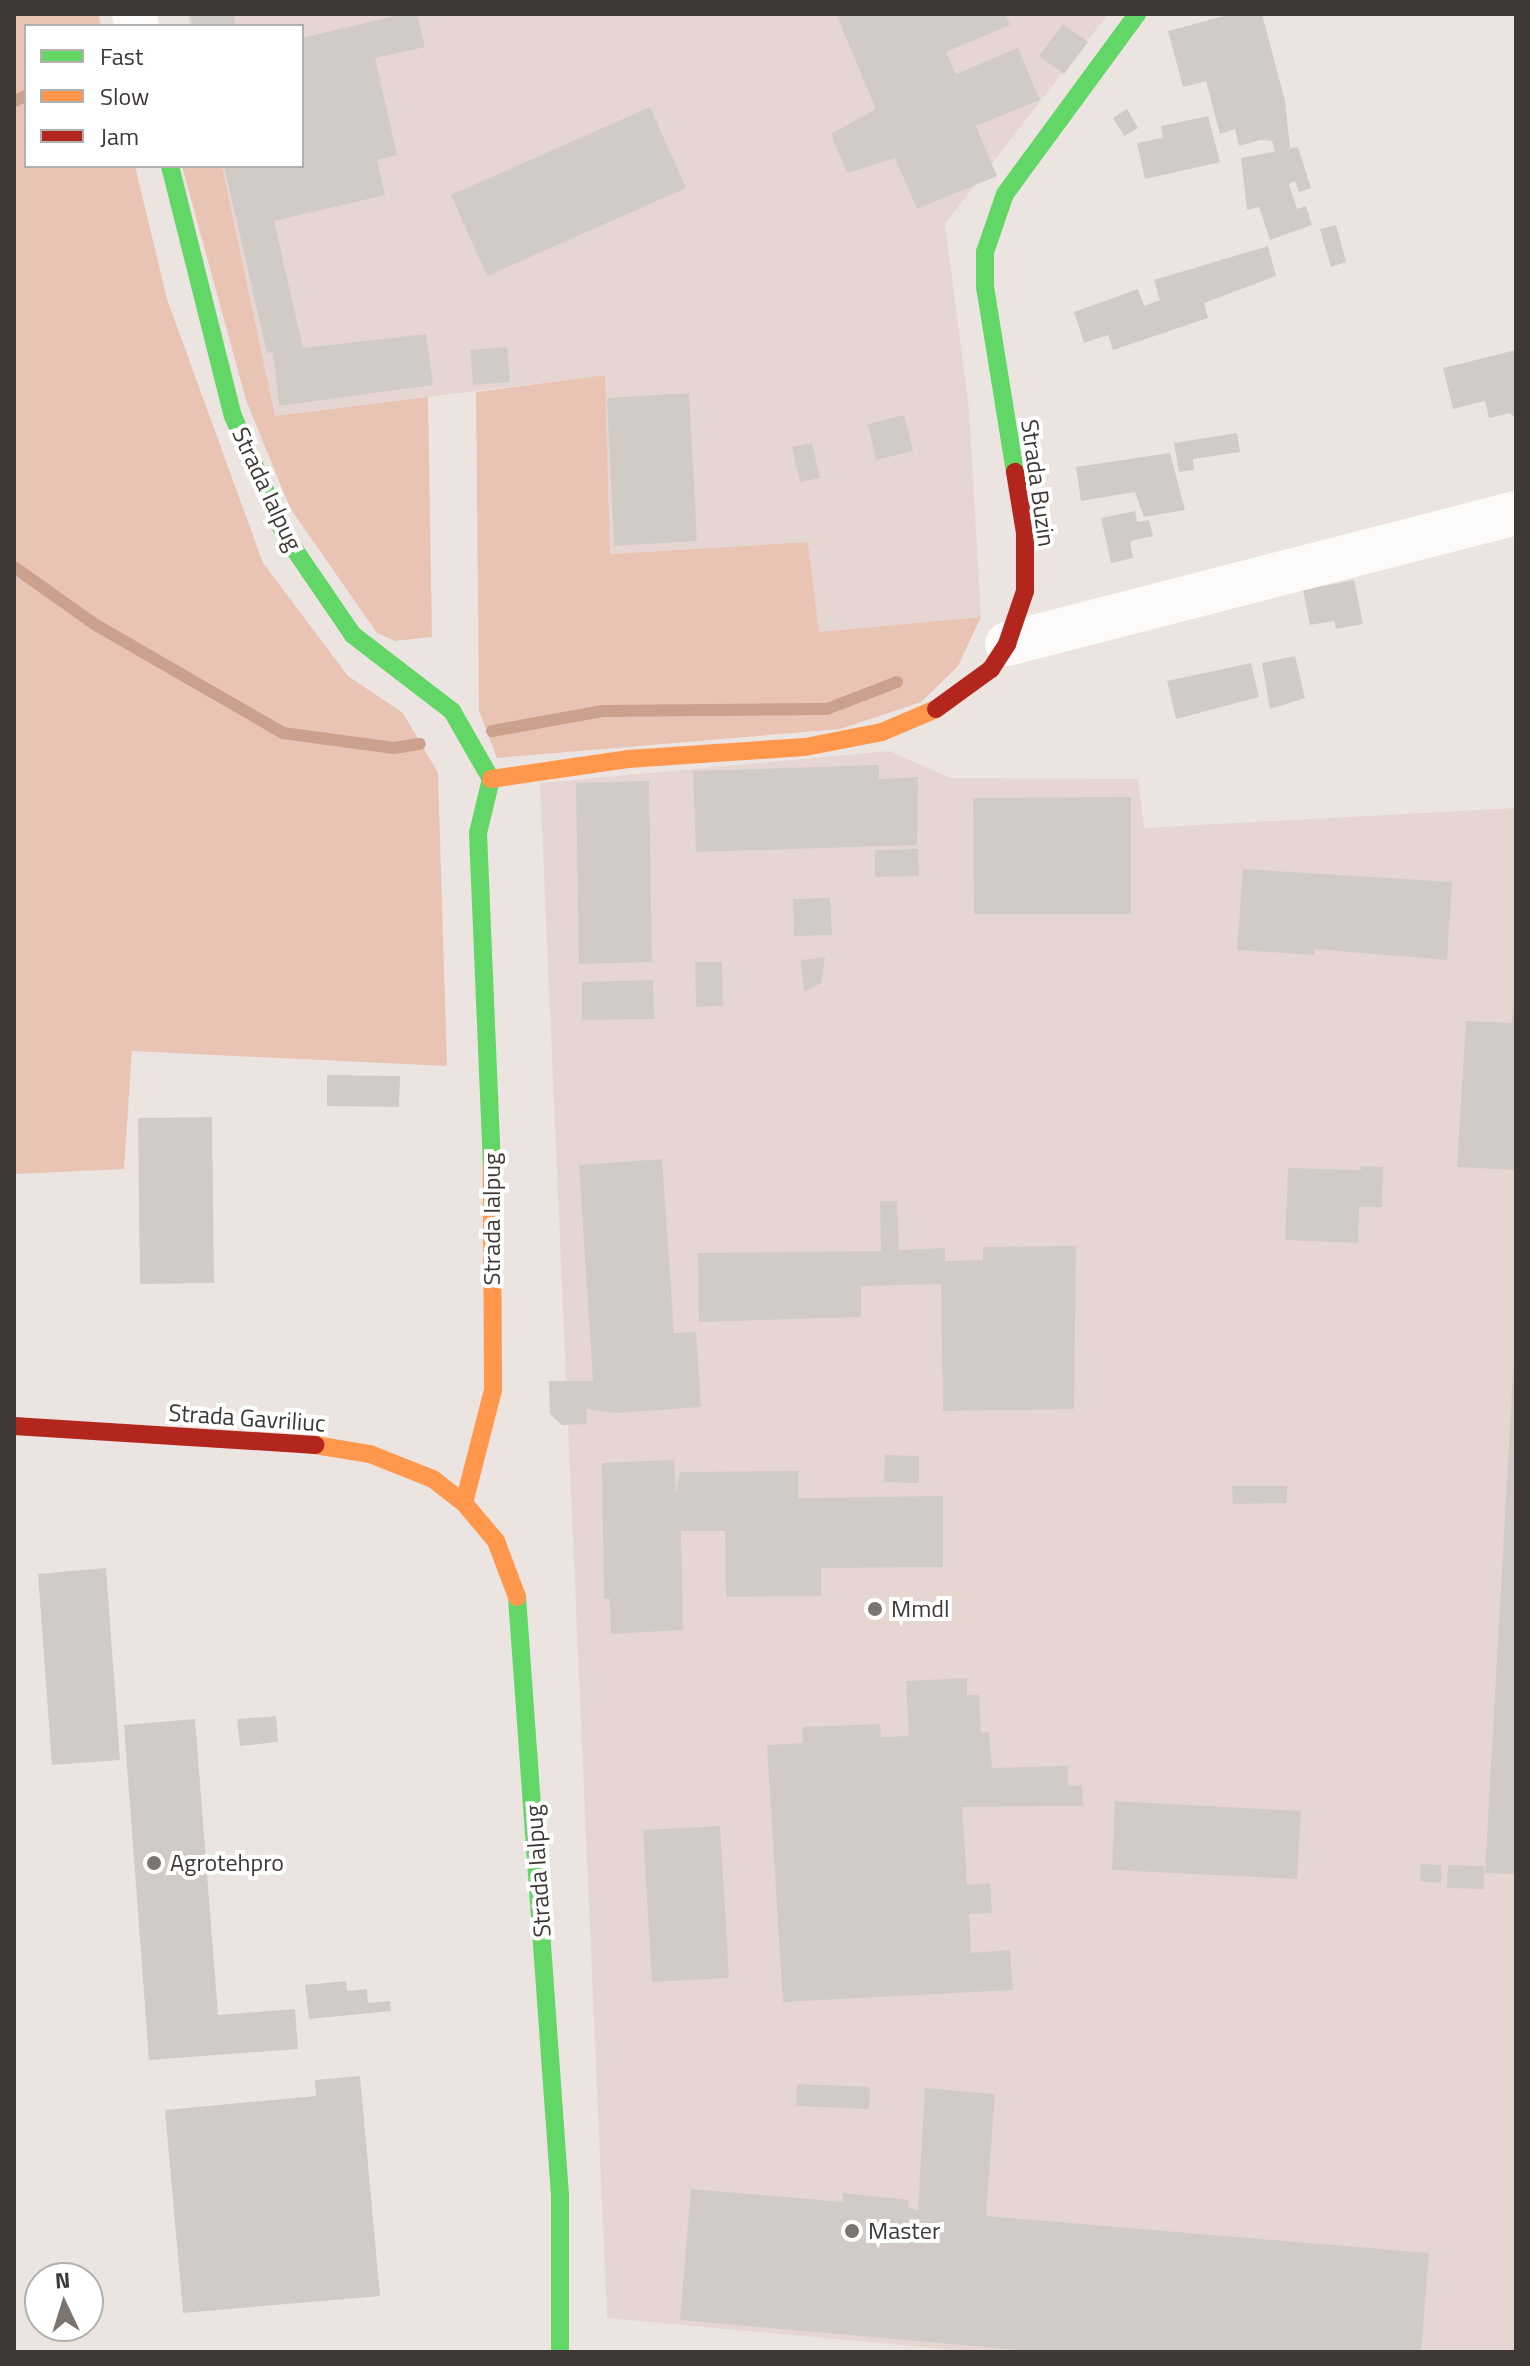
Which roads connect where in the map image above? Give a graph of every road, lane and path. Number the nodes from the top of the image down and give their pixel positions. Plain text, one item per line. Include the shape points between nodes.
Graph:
1 (1137, 14) edge
2 (171, 168) edge
3 (1516, 513) edge
4 (1007, 644) junction
5 (491, 779) junction
6 (14, 1426) edge
7 (464, 1503) junction
8 (560, 2352) edge

1 - 4 street, Strada Buzin via 1005,194 985,252 989,317 1025,533 1025,591
2 - 5 street, Strada Ialpug via 233,416 284,534 353,635 452,711
3 - 4 street
4 - 5 street, Strada Buzin via 991,669 942,707 882,732 805,747 628,759
5 - 7 street, Strada Ialpug via 478,833 491,1067 493,1390
6 - 7 street, Strada Gavriliuc via 306,1444 370,1454 433,1479
7 - 8 street, Strada Ialpug via 496,1541 516,1590 559,2180

